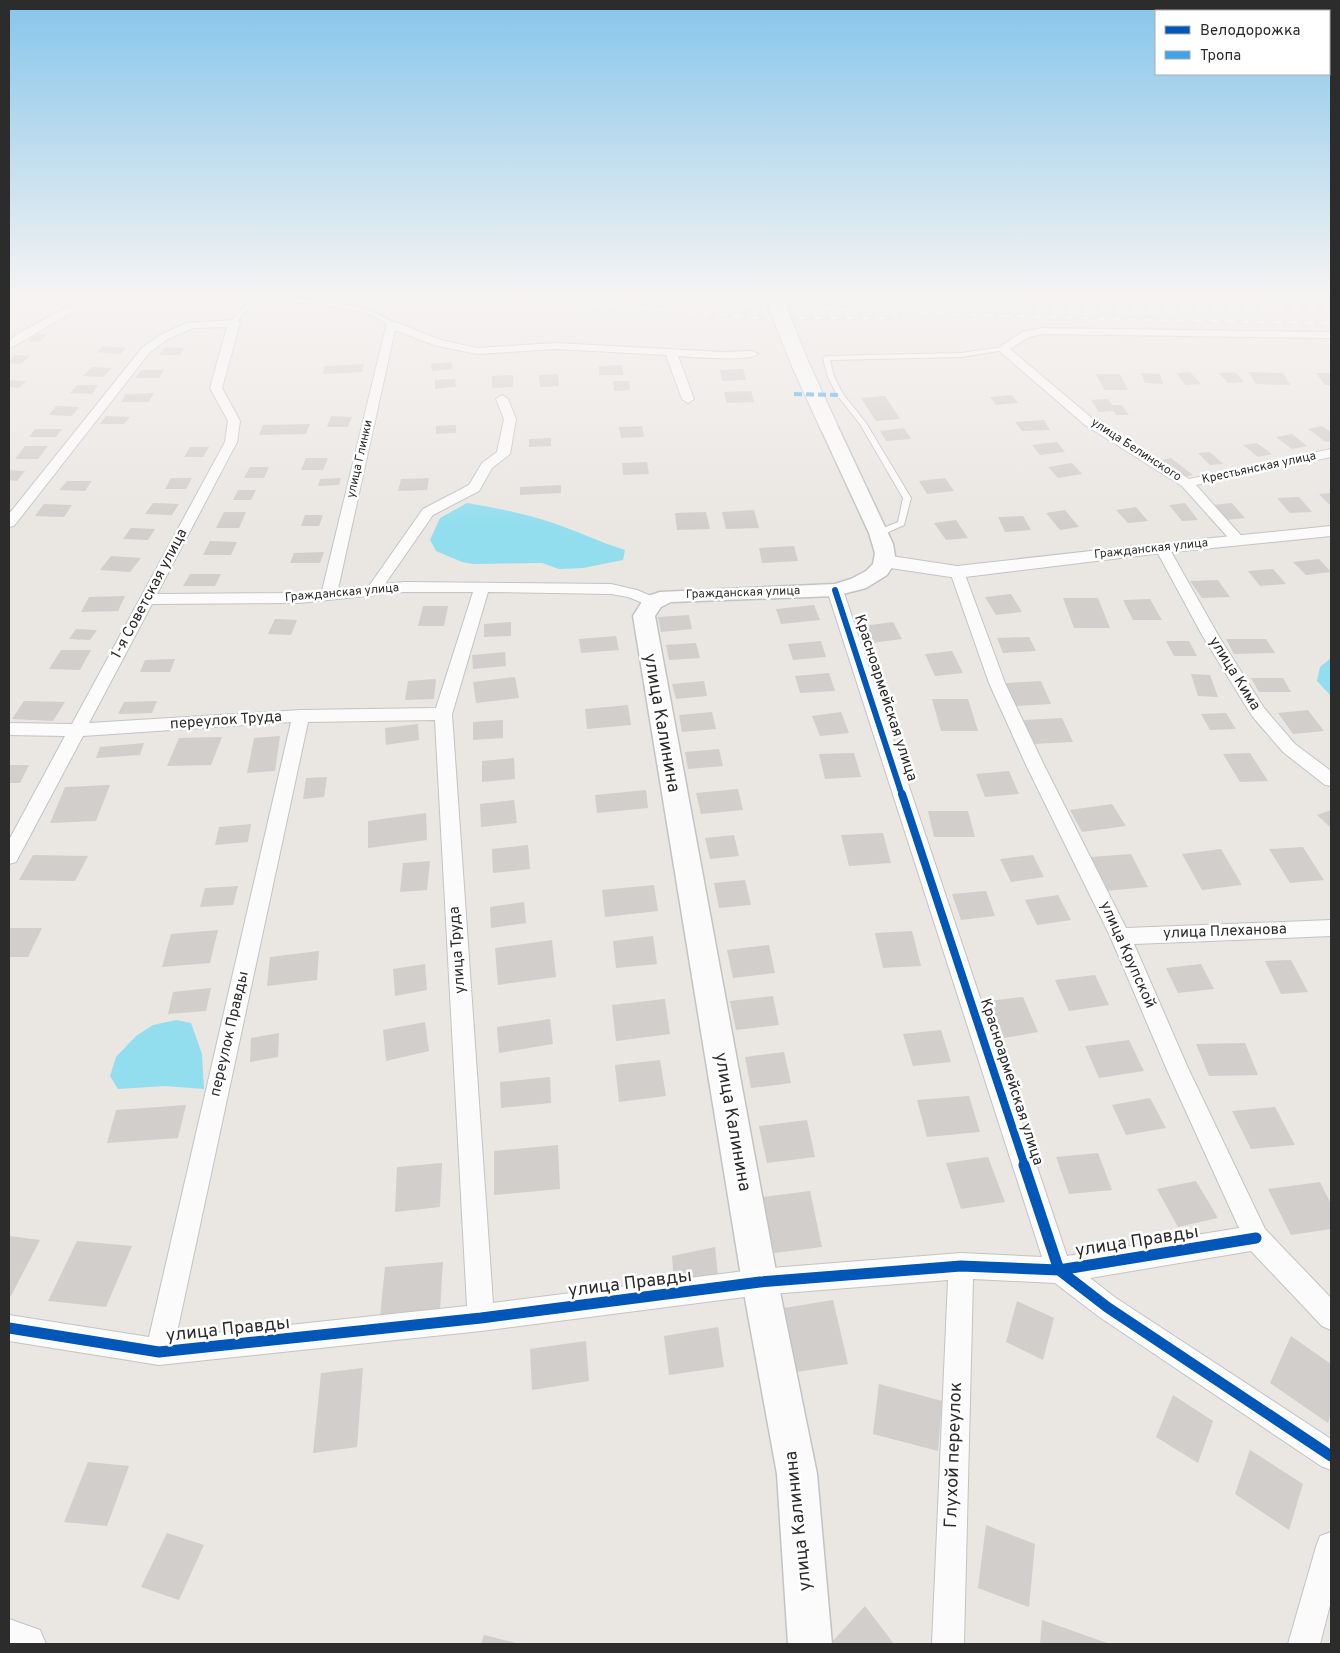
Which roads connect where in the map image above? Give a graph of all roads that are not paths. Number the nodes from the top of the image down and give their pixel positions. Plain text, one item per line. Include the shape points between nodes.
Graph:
1 (128, 373) edge
2 (220, 373) edge
3 (380, 373) edge
4 (679, 373) edge
5 (804, 373) edge
6 (830, 373) edge
7 (1031, 373) edge
8 (502, 399) dead end
9 (688, 399) dead end
10 (1331, 453) edge
11 (1187, 483) junction
12 (9, 523) edge
13 (1331, 531) edge
14 (878, 532) junction
15 (1238, 540) junction
16 (1162, 548) junction
17 (884, 562) junction
18 (957, 572) junction
19 (482, 587) junction
20 (374, 590) junction
21 (835, 590) junction
22 (329, 595) junction
23 (147, 599) junction
24 (652, 602) junction
25 (443, 714) junction
26 (301, 716) junction
27 (9, 729) edge
28 (77, 730) junction
29 (1331, 780) edge
30 (9, 857) edge
31 (1331, 928) edge
32 (1120, 936) junction
33 (1256, 1238) junction
34 (961, 1266) junction
35 (1059, 1270) junction
36 (760, 1282) junction
37 (1331, 1317) edge
38 (481, 1318) junction
39 (9, 1328) edge
40 (159, 1352) junction
41 (1331, 1456) edge
42 (1331, 1547) edge
43 (9, 1639) edge
44 (26, 1644) edge
45 (810, 1644) edge
46 (948, 1644) edge
47 (1304, 1644) edge

1 - 12 street
2 - 23 street, 1-я Советская улица via 216,388 234,421 231,442
3 - 22 street, улица Глинки
4 - 9 street
5 - 14 main road, bridge
6 - 14 lane via 840,395 863,423 907,498 901,523
7 - 11 street, улица Белинского via 1089,422
8 - 20 street via 510,419 504,454 487,466 474,488 428,512
10 - 11 street, Крестьянская улица
11 - 15 street, улица Белинского
13 - 15 street, Гражданская улица
14 - 17 main road via 884,549
15 - 16 street, Гражданская улица
16 - 18 street, Гражданская улица
16 - 29 street, улица Кима via 1210,635 1258,712 1289,748
17 - 18 street, Гражданская улица
17 - 21 main road, Гражданская улица via 875,574 852,586
18 - 32 street, улица Крупской via 998,683
19 - 20 street, Гражданская улица
19 - 24 street, Гражданская улица via 611,590 632,593
19 - 25 street, улица Труда
20 - 22 street, Гражданская улица
21 - 24 main road, Гражданская улица via 670,596
21 - 35 street, Красноармейская улица
22 - 23 street, Гражданская улица
23 - 28 street, 1-я Советская улица
24 - 36 main road, улица Калинина via 644,616 646,636
25 - 26 street, переулок Труда
25 - 38 street, улица Труда
26 - 28 street, переулок Труда
26 - 40 street, переулок Правды
27 - 28 street, переулок Труда
28 - 30 street, 1-я Советская улица
31 - 32 street, улица Плеханова
32 - 33 street, улица Крупской
33 - 35 street, улица Правды
33 - 37 street, улица Крупской
34 - 35 street, улица Правды
34 - 36 street, улица Правды
34 - 46 street, Глухой переулок
35 - 41 street via 1107,1307
36 - 38 street, улица Правды
36 - 45 main road, улица Калинина via 797,1474
38 - 40 street, улица Правды
39 - 40 street, улица Правды
42 - 47 street
43 - 44 street

